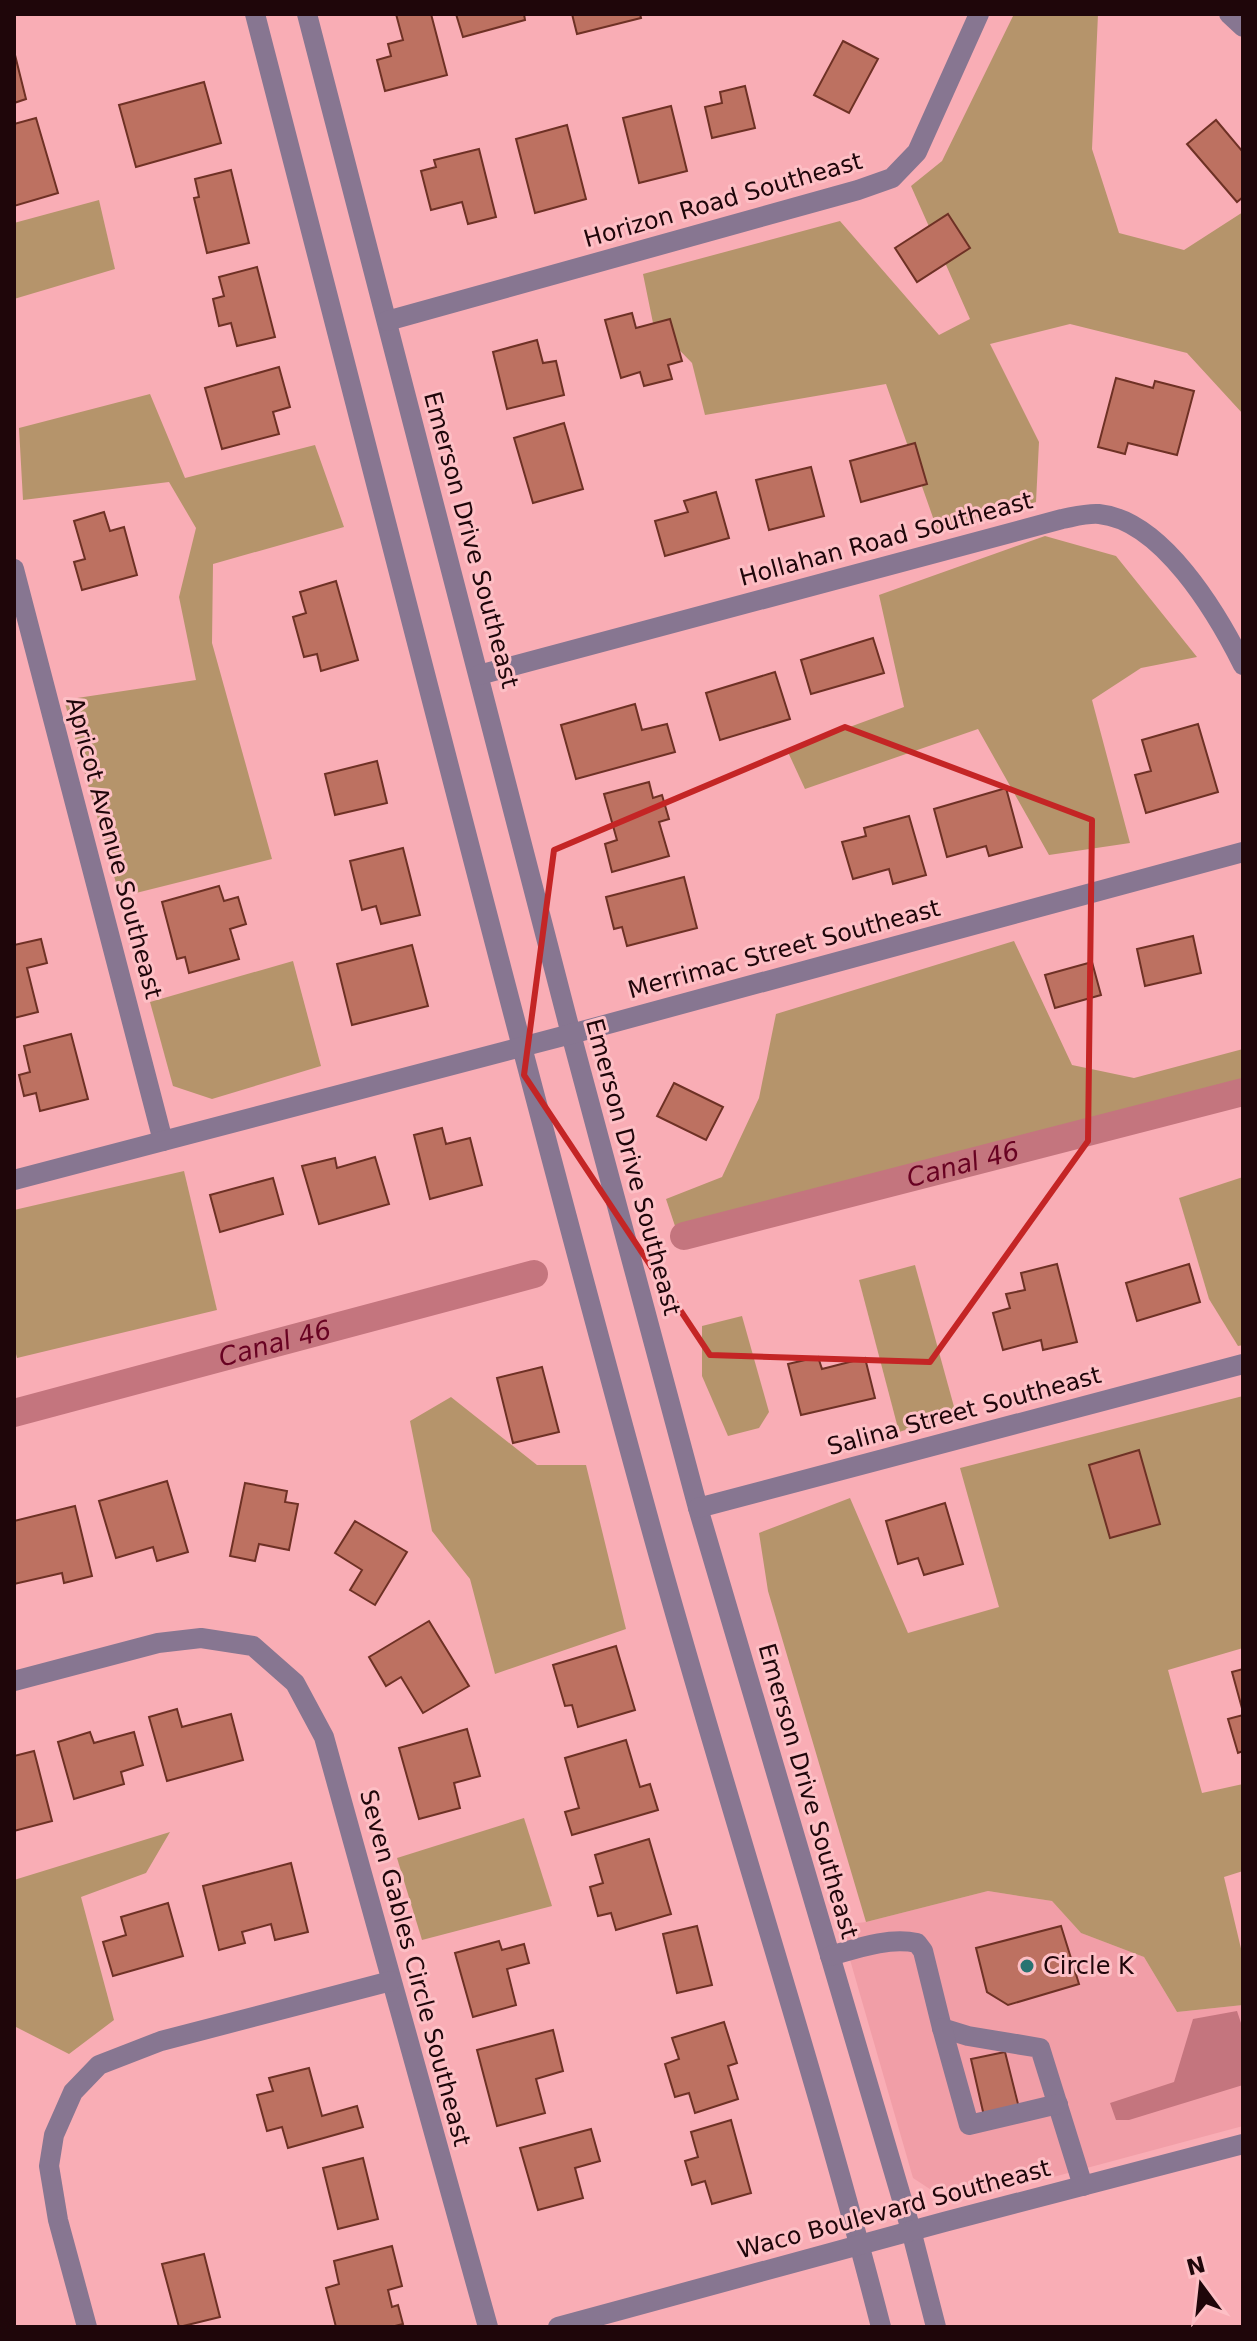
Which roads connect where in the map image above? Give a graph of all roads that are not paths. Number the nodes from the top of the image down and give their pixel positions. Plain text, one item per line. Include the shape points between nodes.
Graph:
1 (255, 14) edge
2 (297, 14) edge
3 (307, 14) edge
4 (979, 14) edge
5 (1229, 14) edge
6 (1243, 27) edge
7 (322, 71) junction
8 (387, 321) junction
9 (14, 569) edge
10 (1243, 665) edge
11 (479, 675) junction
12 (1243, 852) edge
13 (571, 1034) junction
14 (522, 1046) junction
15 (163, 1141) junction
16 (14, 1180) edge
17 (1243, 1364) edge
18 (698, 1508) junction
19 (14, 1681) edge
20 (830, 1956) junction
21 (391, 1981) junction
22 (942, 2028) junction
23 (1058, 2104) junction
24 (1243, 2144) edge
25 (1083, 2186) junction
26 (911, 2230) junction
27 (859, 2245) junction
28 (87, 2327) edge
29 (488, 2327) edge
30 (558, 2327) edge
31 (881, 2327) edge
32 (936, 2327) edge

1 - 14 street
2 - 7 street
3 - 7 street, Emerson Drive Southeast
4 - 8 street, Horizon Road Southeast via 917,152 892,178
5 - 6 street
7 - 8 street, Emerson Drive Southeast
8 - 11 street, Emerson Drive Southeast
9 - 15 street, Apricot Avenue Southeast
10 - 11 street, Hollahan Road Southeast via 1192,581 1160,543 1127,522 1098,514 1062,519
11 - 13 street, Emerson Drive Southeast
12 - 13 street, Merrimac Street Southeast
13 - 14 street, Merrimac Street Southeast
13 - 18 street, Emerson Drive Southeast
14 - 15 street, Merrimac Street Southeast
14 - 27 street via 649,1522
15 - 16 street, Merrimac Street Southeast
17 - 18 street, Salina Street Southeast
18 - 20 street, Emerson Drive Southeast
19 - 21 street, Seven Gables Circle Southeast via 158,1643 201,1638 253,1646 295,1683 324,1737
20 - 22 street via 902,1940 917,1943
20 - 26 street, Emerson Drive Southeast
21 - 28 street via 161,2041 99,2065 73,2092 54,2135 49,2166
21 - 29 street, Seven Gables Circle Southeast
22 - 23 street via 1040,2048
22 - 23 street via 969,2125
23 - 25 street
24 - 25 street, Waco Boulevard Southeast
25 - 26 street, Waco Boulevard Southeast
26 - 27 street, Waco Boulevard Southeast
26 - 32 street, Emerson Drive Southeast
27 - 30 street, Waco Boulevard Southeast
27 - 31 street

